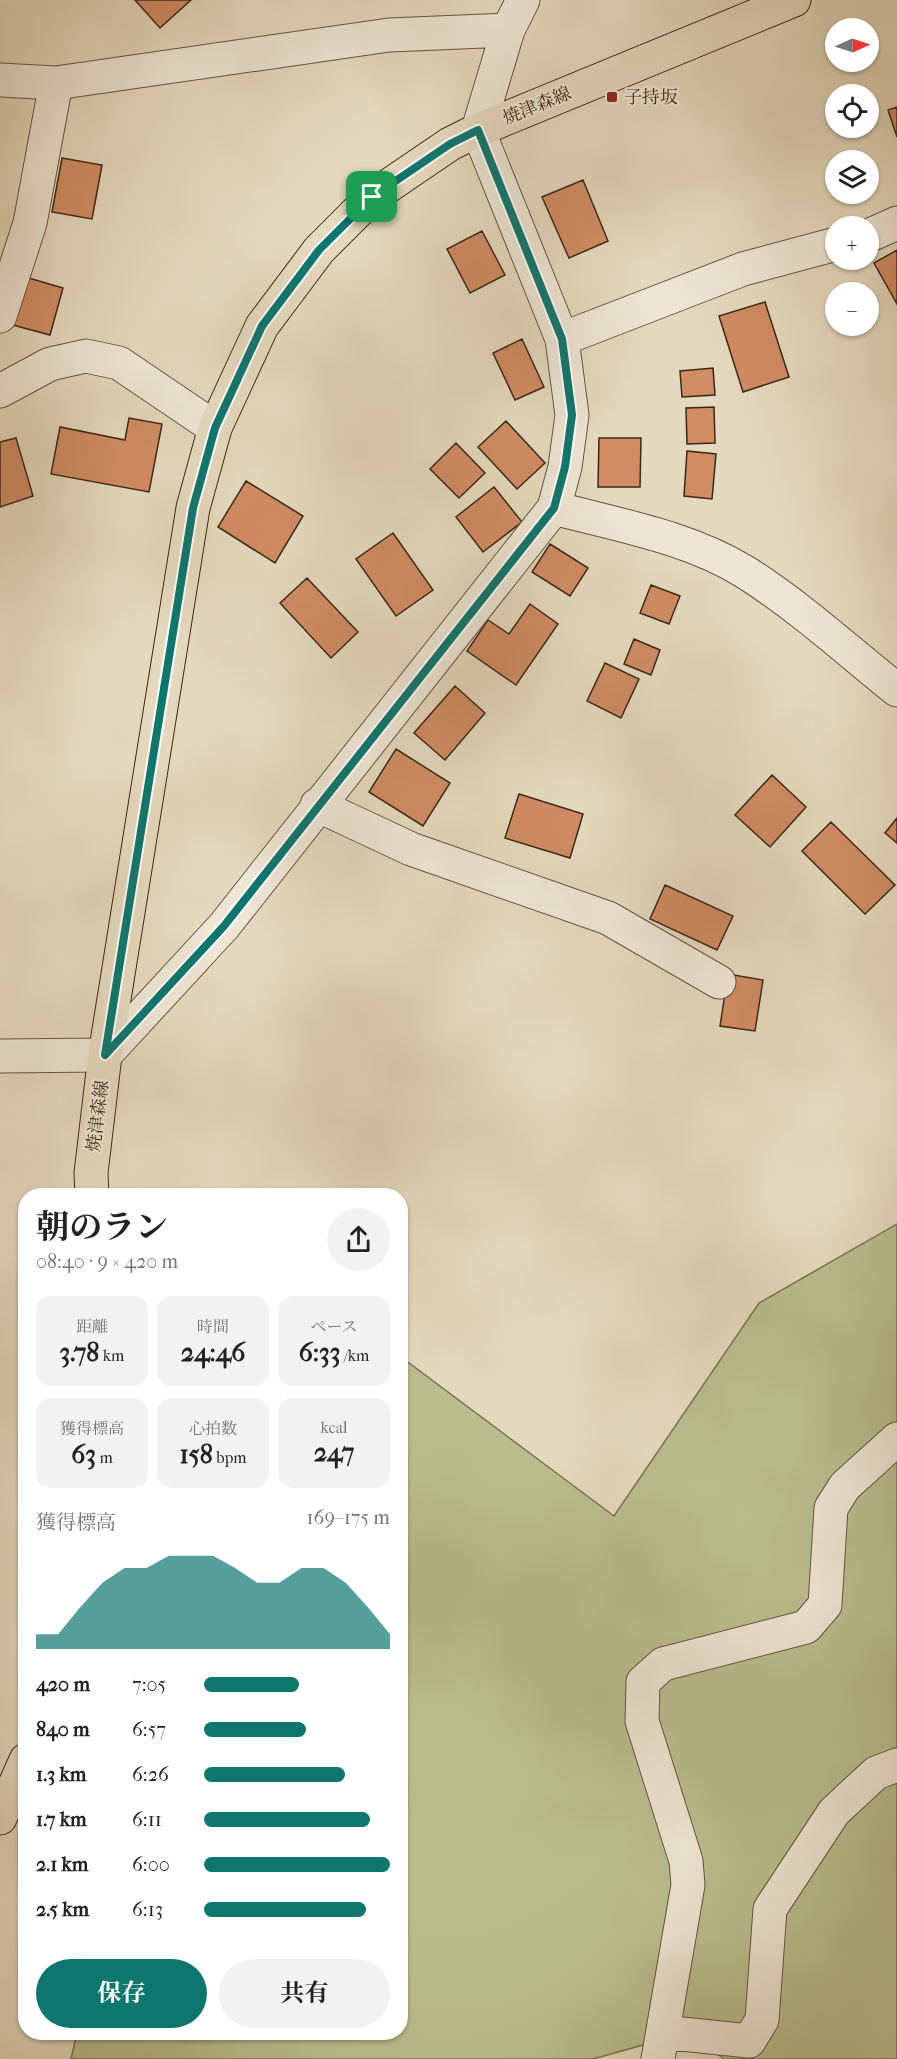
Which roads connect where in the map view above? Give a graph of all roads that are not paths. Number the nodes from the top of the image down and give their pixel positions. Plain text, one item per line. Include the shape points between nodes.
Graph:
1 (523, 0) edge
2 (794, 0) edge
3 (508, 30) junction
4 (0, 80) edge
5 (56, 83) junction
6 (478, 130) junction
7 (897, 224) edge
8 (879, 231) edge
9 (825, 247) edge
10 (0, 316) edge
11 (562, 339) junction
12 (0, 392) edge
13 (215, 428) junction
14 (554, 508) junction
15 (897, 690) edge
16 (317, 806) junction
17 (719, 982) dead end
18 (105, 1055) junction
19 (0, 1056) edge
20 (92, 1188) edge
21 (897, 1439) edge
22 (897, 1765) edge
23 (18, 1778) edge
24 (0, 1818) edge
25 (660, 2046) edge

1 - 3 street
2 - 6 main road, 焼津森線
3 - 5 street via 389,35
3 - 6 street
4 - 5 street
5 - 10 street via 30,223
6 - 11 street
6 - 13 main road, 焼津森線 via 450,144 372,197 319,250 262,326
7 - 8 street
9 - 11 street via 743,269
11 - 14 street via 572,415 565,467
12 - 13 street via 50,364 86,356 119,363
13 - 18 main road, 焼津森線 via 193,508
14 - 15 street via 675,540 744,572
14 - 16 street
16 - 17 street via 411,849 608,918
16 - 18 street via 224,926
18 - 19 street
18 - 20 main road, 焼津森線
21 - 25 street via 845,1486 831,1508 825,1605 806,1627 663,1664 643,1682 642,1721 686,1861 688,1885
22 - 25 street via 876,1773 834,1812 770,1908 762,2020 749,2041
23 - 24 main road

